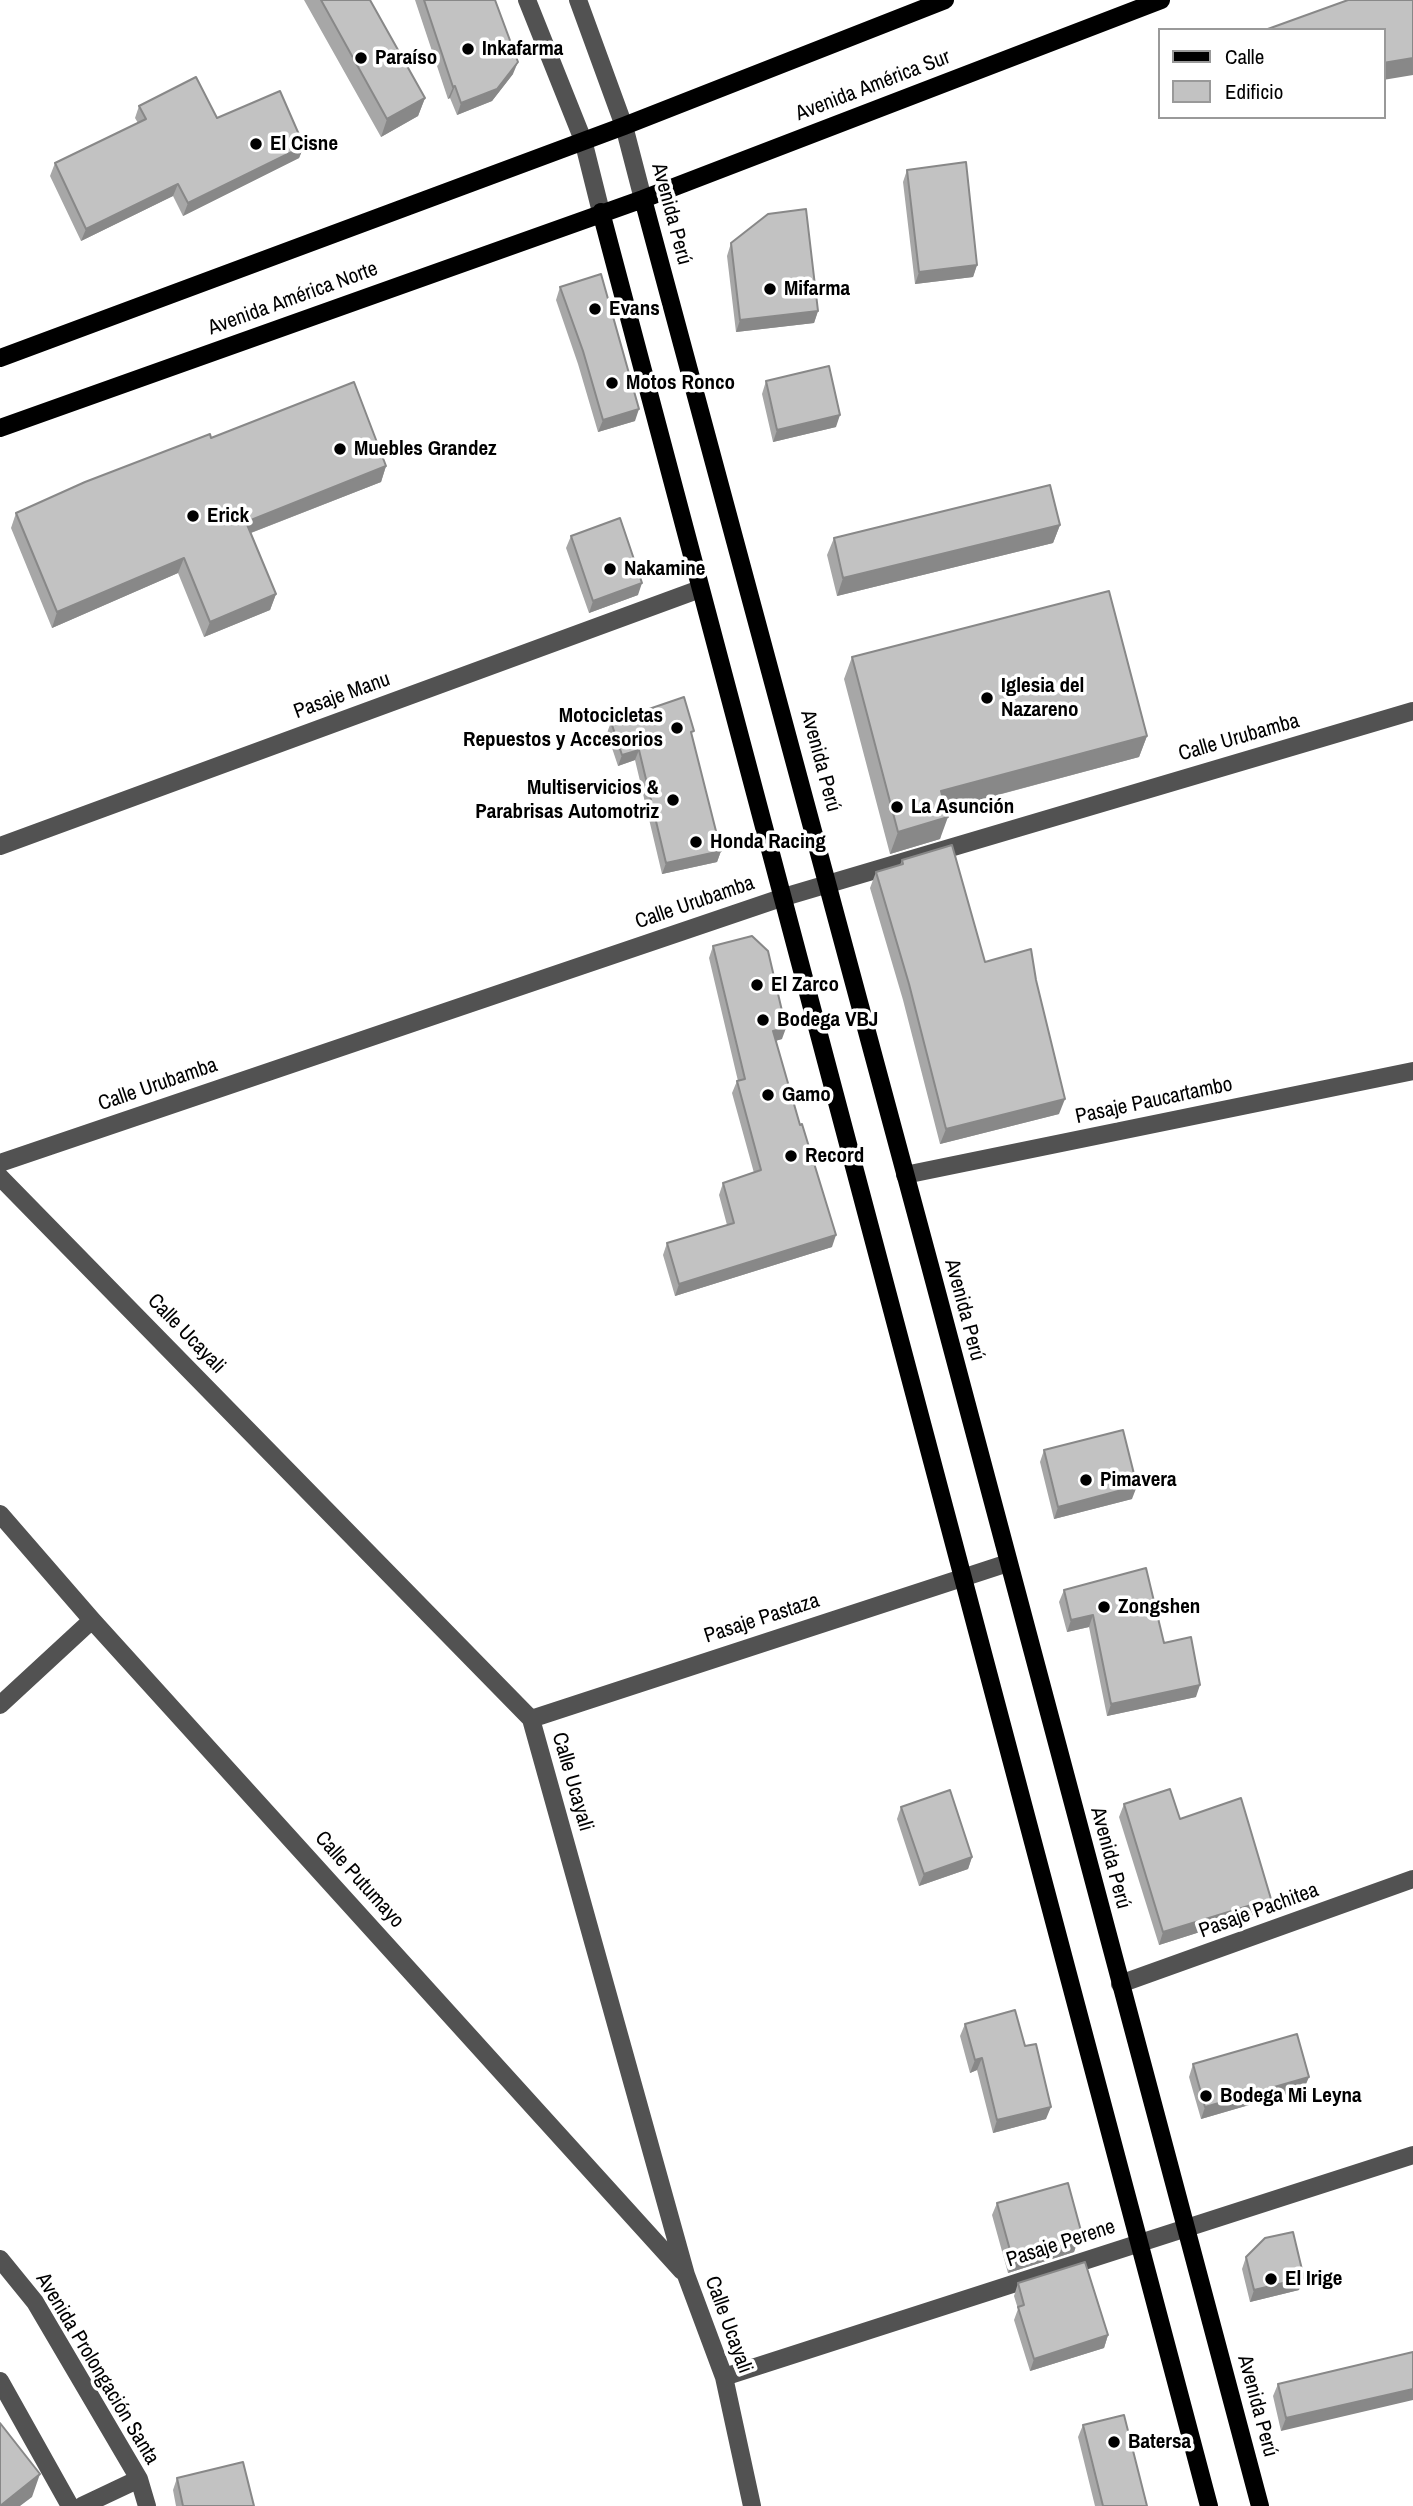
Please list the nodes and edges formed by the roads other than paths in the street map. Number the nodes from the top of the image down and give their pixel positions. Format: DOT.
graph roads {
  1 [pos="527,0"];
  2 [pos="578,0"];
  3 [pos="945,0"];
  4 [pos="1161,0"];
  5 [pos="624,126"];
  6 [pos="583,140"];
  7 [pos="643,198"];
  8 [pos="601,212"];
  9 [pos="0,358"];
  10 [pos="0,428"];
  11 [pos="700,589"];
  12 [pos="1413,710"];
  13 [pos="0,846"];
  14 [pos="829,882"];
  15 [pos="783,897"];
  16 [pos="1413,1071"];
  17 [pos="0,1163"];
  18 [pos="905,1175"];
  19 [pos="0,1177"];
  20 [pos="0,1514"];
  21 [pos="1008,1563"];
  22 [pos="962,1578"];
  23 [pos="92,1620"];
  24 [pos="0,1705"];
  25 [pos="531,1719"];
  26 [pos="1413,1880"];
  27 [pos="1119,1984"];
  28 [pos="1413,2154"];
  29 [pos="1186,2228"];
  30 [pos="1139,2243"];
  31 [pos="0,2259"];
  32 [pos="686,2275"];
  33 [pos="724,2377"];
  34 [pos="0,2381"];
  35 [pos="139,2479"];
  36 [pos="70,2506"];
  37 [pos="82,2506"];
  38 [pos="147,2506"];
  39 [pos="752,2506"];
  40 [pos="1209,2506"];
  41 [pos="1260,2506"];
  1 -- 6 [label="street"];
  2 -- 5 [label="street, Avenida Perú"];
  3 -- 5 [label="main road"];
  4 -- 7 [label="main road, Avenida América Sur"];
  5 -- 6 [label="main road"];
  5 -- 7 [label="street, Avenida Perú"];
  6 -- 8 [label="street"];
  6 -- 9 [label="main road"];
  7 -- 8 [label="main road, Avenida América Sur"];
  7 -- 14 [label="main road, Avenida Perú"];
  8 -- 10 [label="main road, Avenida América Norte"];
  8 -- 11 [label="main road"];
  11 -- 13 [label="street, Pasaje Manu"];
  11 -- 15 [label="main road"];
  12 -- 14 [label="street, Calle Urubamba"];
  14 -- 15 [label="street, Calle Urubamba"];
  14 -- 18 [label="main road, Avenida Perú"];
  15 -- 17 [label="street, Calle Urubamba"];
  15 -- 22 [label="main road"];
  16 -- 18 [label="street, Pasaje Paucartambo"];
  18 -- 21 [label="main road, Avenida Perú"];
  19 -- 25 [label="street, Calle Ucayali"];
  20 -- 23 [label="street, Calle Putumayo"];
  21 -- 22 [label="street, Pasaje Pastaza"];
  21 -- 27 [label="main road, Avenida Perú"];
  22 -- 25 [label="street, Pasaje Pastaza"];
  22 -- 30 [label="main road"];
  23 -- 24 [label="street"];
  23 -- 32 [label="street, Calle Putumayo"];
  25 -- 32 [label="street, Calle Ucayali"];
  26 -- 27 [label="street, Pasaje Pachitea"];
  27 -- 29 [label="main road, Avenida Perú"];
  28 -- 29 [label="street, Pasaje Perene"];
  29 -- 30 [label="street, Pasaje Perene"];
  29 -- 41 [label="main road, Avenida Perú"];
  30 -- 33 [label="street, Pasaje Perene"];
  30 -- 40 [label="main road"];
  31 -- 35 [label="street, Avenida Prolongación Santa"];
  32 -- 33 [label="street, Calle Ucayali"];
  33 -- 39 [label="street, Calle Ucayali"];
  34 -- 36 [label="street"];
  35 -- 37 [label="street"];
  35 -- 38 [label="street, Avenida Prolongación Santa"];
}
